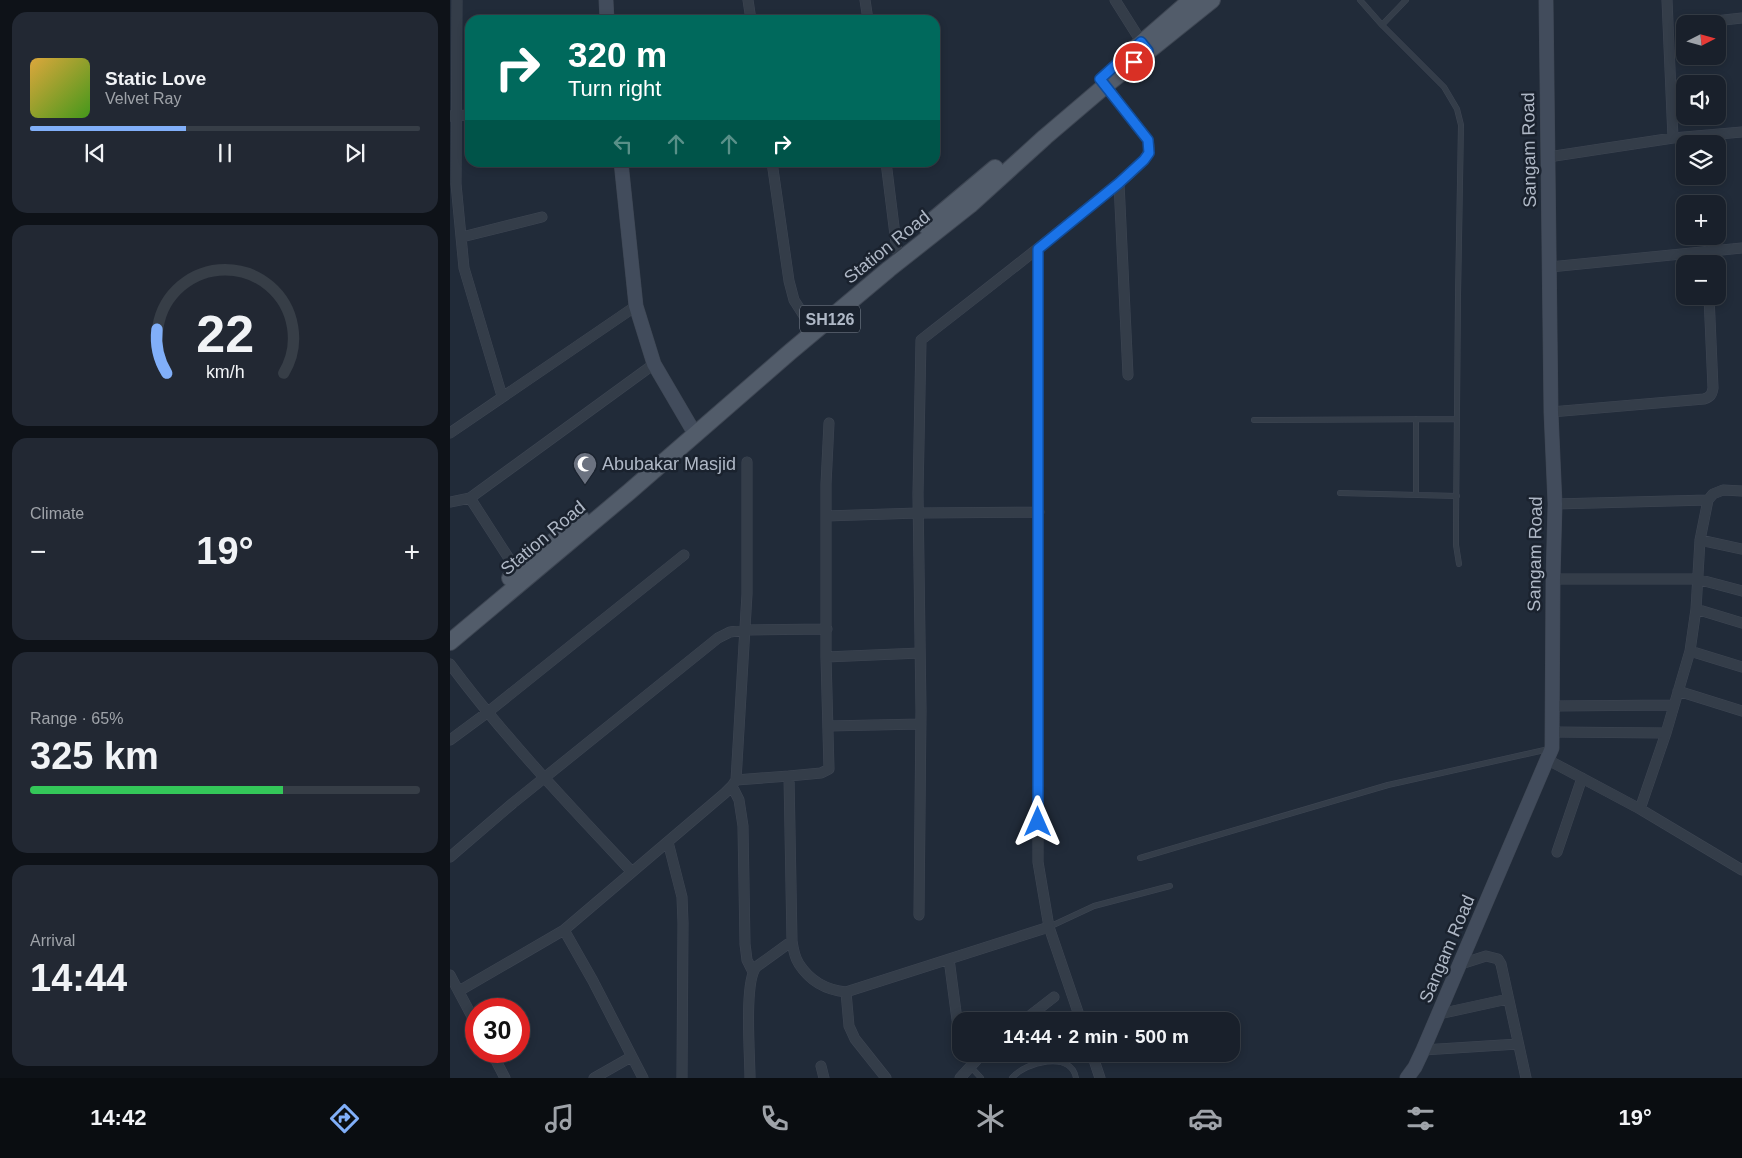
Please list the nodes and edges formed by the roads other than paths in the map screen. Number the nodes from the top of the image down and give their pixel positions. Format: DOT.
graph roads {
  1 [pos="457,0"];
  2 [pos="606,0"];
  3 [pos="748,0"];
  4 [pos="865,0"];
  5 [pos="1115,0"];
  6 [pos="1191,0"];
  7 [pos="1212,0"];
  8 [pos="1360,0"];
  9 [pos="1406,0"];
  10 [pos="1546,0"];
  11 [pos="1667,0"];
  12 [pos="607,15"];
  13 [pos="750,15"];
  14 [pos="867,15"];
  15 [pos="1742,18"];
  16 [pos="1726,20"];
  17 [pos="1382,25"];
  18 [pos="1676,25"];
  19 [pos="1669,26"];
  20 [pos="1145,47"];
  21 [pos="1103,82"];
  22 [pos="453,116"];
  23 [pos="1742,132"];
  24 [pos="1673,138"];
  25 [pos="1548,157"];
  26 [pos="622,167"];
  27 [pos="773,167"];
  28 [pos="887,167"];
  29 [pos="1119,183"];
  30 [pos="542,217"];
  31 [pos="462,236"];
  32 [pos="1742,248"];
  33 [pos="1038,249"];
  34 [pos="1707,251"];
  35 [pos="897,252"];
  36 [pos="1707,255"];
  37 [pos="1550,267"];
  38 [pos="1709,305"];
  39 [pos="636,306"];
  40 [pos="808,322"];
  41 [pos="654,364"];
  42 [pos="1128,375"];
  43 [pos="502,396"];
  44 [pos="1551,412"];
  45 [pos="1416,419"];
  46 [pos="1457,419"];
  47 [pos="1254,420"];
  48 [pos="830,422"];
  49 [pos="693,430"];
  50 [pos="450,433"];
  51 [pos="747,462"];
  52 [pos="1742,492"];
  53 [pos="1340,493"];
  54 [pos="1416,495"];
  55 [pos="1457,496"];
  56 [pos="470,498"];
  57 [pos="1708,500"];
  58 [pos="450,502"];
  59 [pos="1555,504"];
  60 [pos="1039,512"];
  61 [pos="918,513"];
  62 [pos="826,516"];
  63 [pos="1700,540"];
  64 [pos="1742,549"];
  65 [pos="684,555"];
  66 [pos="1459,564"];
  67 [pos="518,571"];
  68 [pos="1553,579"];
  69 [pos="1697,579"];
  70 [pos="1742,590"];
  71 [pos="1696,609"];
  72 [pos="1742,623"];
  73 [pos="450,627"];
  74 [pos="826,629"];
  75 [pos="745,630"];
  76 [pos="450,642"];
  77 [pos="1690,650"];
  78 [pos="920,653"];
  79 [pos="826,657"];
  80 [pos="450,664"];
  81 [pos="1742,666"];
  82 [pos="1678,690"];
  83 [pos="1674,705"];
  84 [pos="1552,706"];
  85 [pos="1742,711"];
  86 [pos="488,712"];
  87 [pos="920,724"];
  88 [pos="828,726"];
  89 [pos="1553,732"];
  90 [pos="1666,733"];
  91 [pos="450,740"];
  92 [pos="1550,754"];
  93 [pos="789,776"];
  94 [pos="544,778"];
  95 [pos="1582,778"];
  96 [pos="734,783"];
  97 [pos="1640,809"];
  98 [pos="668,842"];
  99 [pos="1557,852"];
  100 [pos="450,857"];
  101 [pos="1140,858"];
  102 [pos="1742,870"];
  103 [pos="632,872"];
  104 [pos="1170,886"];
  105 [pos="918,915"];
  106 [pos="1048,927"];
  107 [pos="564,930"];
  108 [pos="792,940"];
  109 [pos="949,959"];
  110 [pos="1461,964"];
  111 [pos="753,972"];
  112 [pos="450,975"];
  113 [pos="459,991"];
  114 [pos="846,992"];
  115 [pos="1054,997"];
  116 [pos="1508,999"];
  117 [pos="465,1003"];
  118 [pos="956,1012"];
  119 [pos="1035,1012"];
  120 [pos="1078,1012"];
  121 [pos="1439,1014"];
  122 [pos="1518,1044"];
  123 [pos="1423,1050"];
  124 [pos="631,1057"];
  125 [pos="968,1062"];
  126 [pos="974,1062"];
  127 [pos="1095,1062"];
  128 [pos="497,1063"];
  129 [pos="821,1066"];
  130 [pos="970,1066"];
  131 [pos="505,1078"];
  132 [pos="594,1078"];
  133 [pos="644,1078"];
  134 [pos="682,1078"];
  135 [pos="750,1078"];
  136 [pos="824,1078"];
  137 [pos="886,1078"];
  138 [pos="960,1078"];
  139 [pos="981,1078"];
  140 [pos="1012,1078"];
  141 [pos="1076,1078"];
  142 [pos="1100,1078"];
  143 [pos="1407,1078"];
  144 [pos="1526,1078"];
  1 -- 22 [label="street"];
  2 -- 12 [label="street"];
  3 -- 13 [label="street"];
  4 -- 14 [label="street"];
  5 -- 20 [label="street"];
  6 -- 20 [label="main road, Station Road / SH126"];
  7 -- 20 [label="main road, Station Road / SH126"];
  8 -- 17 [label="lane"];
  9 -- 17 [label="lane"];
  10 -- 25 [label="street, Sangam Road"];
  11 -- 19 [label="street"];
  15 -- 16 [label="street"];
  17 -- 46 [label="lane"];
  18 -- 19 [label="street"];
  19 -- 24 [label="street"];
  20 -- 21 [label="main road, Station Road / SH126"];
  21 -- 29 [label="street"];
  21 -- 35 [label="main road, Station Road / SH126"];
  21 -- 49 [label="main road, Station Road / SH126"];
  22 -- 31 [label="street"];
  23 -- 24 [label="street"];
  24 -- 25 [label="street"];
  25 -- 37 [label="street, Sangam Road"];
  26 -- 39 [label="street"];
  27 -- 40 [label="street"];
  28 -- 35 [label="street"];
  29 -- 33 [label="street"];
  29 -- 42 [label="street"];
  30 -- 31 [label="street"];
  31 -- 43 [label="street"];
  32 -- 34 [label="street"];
  33 -- 60 [label="street"];
  33 -- 61 [label="street"];
  34 -- 36 [label="street"];
  34 -- 37 [label="street"];
  35 -- 40 [label="main road, Station Road / SH126"];
  37 -- 44 [label="street, Sangam Road"];
  38 -- 44 [label="street"];
  39 -- 41 [label="street"];
  39 -- 43 [label="street"];
  40 -- 49 [label="main road, Station Road / SH126"];
  41 -- 49 [label="street"];
  41 -- 56 [label="street"];
  43 -- 50 [label="street"];
  44 -- 59 [label="street, Sangam Road"];
  45 -- 46 [label="lane"];
  45 -- 47 [label="lane"];
  45 -- 54 [label="lane"];
  46 -- 55 [label="lane"];
  48 -- 62 [label="street"];
  49 -- 67 [label="main road, Station Road / SH126"];
  49 -- 76 [label="main road, Station Road / SH126"];
  51 -- 75 [label="street"];
  52 -- 57 [label="street"];
  53 -- 54 [label="lane"];
  54 -- 55 [label="lane"];
  55 -- 66 [label="lane"];
  56 -- 58 [label="street"];
  56 -- 67 [label="street"];
  57 -- 59 [label="street"];
  57 -- 63 [label="street"];
  59 -- 68 [label="street, Sangam Road"];
  60 -- 61 [label="street"];
  60 -- 106 [label="street"];
  61 -- 62 [label="street"];
  61 -- 78 [label="street"];
  62 -- 74 [label="street"];
  63 -- 64 [label="street"];
  63 -- 69 [label="street"];
  65 -- 86 [label="street"];
  67 -- 73 [label="main road, Station Road / SH126"];
  68 -- 69 [label="street"];
  68 -- 84 [label="street, Sangam Road"];
  69 -- 70 [label="street"];
  69 -- 71 [label="street"];
  71 -- 72 [label="street"];
  71 -- 77 [label="street"];
  74 -- 75 [label="street"];
  74 -- 79 [label="street"];
  75 -- 94 [label="street"];
  75 -- 96 [label="street"];
  77 -- 81 [label="street"];
  77 -- 82 [label="street"];
  78 -- 79 [label="street"];
  78 -- 87 [label="street"];
  79 -- 88 [label="street"];
  80 -- 86 [label="street"];
  82 -- 83 [label="street"];
  82 -- 85 [label="street"];
  83 -- 84 [label="street"];
  83 -- 90 [label="street"];
  84 -- 89 [label="street, Sangam Road"];
  86 -- 91 [label="street"];
  86 -- 94 [label="street"];
  87 -- 88 [label="street"];
  87 -- 105 [label="street"];
  88 -- 93 [label="street"];
  89 -- 90 [label="street"];
  89 -- 92 [label="street, Sangam Road"];
  90 -- 97 [label="street"];
  92 -- 95 [label="street"];
  92 -- 101 [label="lane"];
  92 -- 110 [label="street, Sangam Road"];
  93 -- 96 [label="street"];
  93 -- 108 [label="street"];
  94 -- 100 [label="street"];
  94 -- 103 [label="street"];
  95 -- 97 [label="street"];
  95 -- 99 [label="street"];
  96 -- 98 [label="street"];
  96 -- 111 [label="street"];
  97 -- 102 [label="street"];
  98 -- 103 [label="street"];
  98 -- 134 [label="street"];
  103 -- 107 [label="street"];
  104 -- 106 [label="lane"];
  106 -- 109 [label="street"];
  106 -- 120 [label="street"];
  107 -- 113 [label="street"];
  107 -- 124 [label="street"];
  108 -- 111 [label="street"];
  108 -- 114 [label="street"];
  109 -- 114 [label="street"];
  109 -- 118 [label="street"];
  110 -- 116 [label="street"];
  110 -- 121 [label="street, Sangam Road"];
  111 -- 135 [label="street"];
  112 -- 113 [label="street"];
  113 -- 117 [label="street"];
  114 -- 137 [label="street"];
  115 -- 119 [label="street"];
  116 -- 121 [label="street"];
  116 -- 122 [label="street"];
  121 -- 123 [label="street, Sangam Road"];
  122 -- 123 [label="street"];
  122 -- 144 [label="street"];
  123 -- 143 [label="street, Sangam Road"];
  124 -- 132 [label="street"];
  124 -- 133 [label="street"];
  125 -- 130 [label="street"];
  126 -- 130 [label="street"];
  127 -- 142 [label="street"];
  128 -- 131 [label="street"];
  129 -- 136 [label="street"];
  130 -- 138 [label="street"];
  130 -- 139 [label="lane"];
  140 -- 141 [label="lane"];
}
